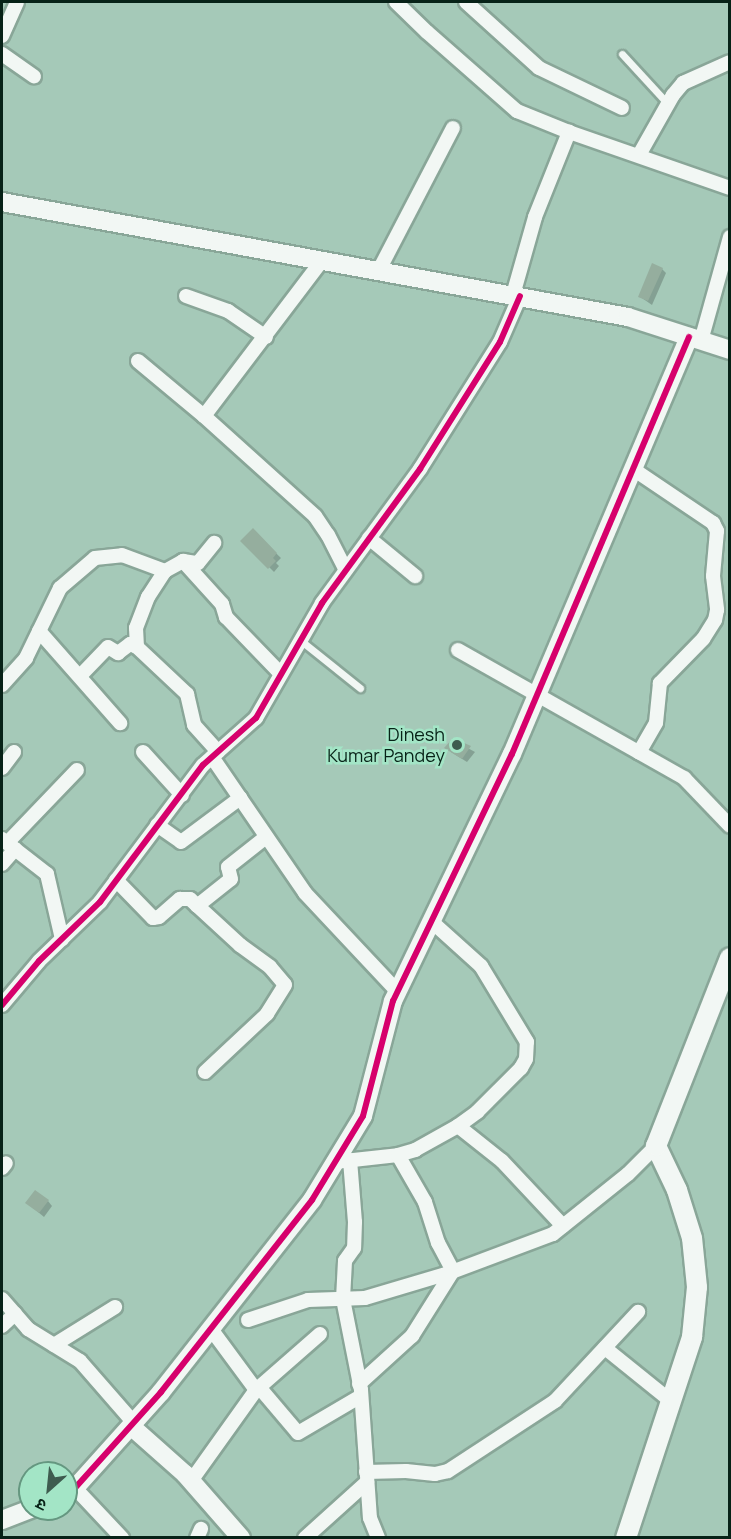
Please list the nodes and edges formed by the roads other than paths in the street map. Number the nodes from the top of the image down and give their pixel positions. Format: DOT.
graph roads {
  1 [pos="17,2"];
  2 [pos="396,2"];
  3 [pos="466,2"];
  4 [pos="2,36"];
  5 [pos="2,54"];
  6 [pos="622,54"];
  7 [pos="729,62"];
  8 [pos="34,76"];
  9 [pos="668,104"];
  10 [pos="622,108"];
  11 [pos="453,128"];
  12 [pos="570,132"];
  13 [pos="639,155"];
  14 [pos="729,188"];
  15 [pos="2,202"];
  16 [pos="729,237"];
  17 [pos="323,259"];
  18 [pos="379,270"];
  19 [pos="186,296"];
  20 [pos="516,296"];
  21 [pos="266,337"];
  22 [pos="695,339"];
  23 [pos="729,350"];
  24 [pos="138,361"];
  25 [pos="204,416"];
  26 [pos="633,469"];
  27 [pos="369,538"];
  28 [pos="214,543"];
  29 [pos="183,561"];
  30 [pos="346,570"];
  31 [pos="165,571"];
  32 [pos="415,576"];
  33 [pos="39,631"];
  34 [pos="300,640"];
  35 [pos="137,646"];
  36 [pos="458,650"];
  37 [pos="280,673"];
  38 [pos="80,676"];
  39 [pos="2,685"];
  40 [pos="360,688"];
  41 [pos="537,694"];
  42 [pos="120,723"];
  43 [pos="14,752"];
  44 [pos="143,752"];
  45 [pos="639,752"];
  46 [pos="215,754"];
  47 [pos="2,768"];
  48 [pos="77,770"];
  49 [pos="182,795"];
  50 [pos="240,798"];
  51 [pos="157,825"];
  52 [pos="729,826"];
  53 [pos="266,837"];
  54 [pos="8,843"];
  55 [pos="2,864"];
  56 [pos="116,880"];
  57 [pos="197,906"];
  58 [pos="431,921"];
  59 [pos="62,939"];
  60 [pos="729,958"];
  61 [pos="398,992"];
  62 [pos="2,1005"];
  63 [pos="205,1072"];
  64 [pos="458,1126"];
  65 [pos="656,1146"];
  66 [pos="398,1155"];
  67 [pos="343,1161"];
  68 [pos="563,1226"];
  69 [pos="453,1271"];
  70 [pos="2,1299"];
  71 [pos="343,1299"];
  72 [pos="115,1307"];
  73 [pos="638,1312"];
  74 [pos="15,1314"];
  75 [pos="248,1320"];
  76 [pos="2,1326"];
  77 [pos="210,1329"];
  78 [pos="320,1334"];
  79 [pos="54,1345"];
  80 [pos="605,1348"];
  81 [pos="258,1389"];
  82 [pos="360,1390"];
  83 [pos="672,1402"];
  84 [pos="133,1426"];
  85 [pos="366,1477"];
  86 [pos="191,1481"];
  87 [pos="78,1484"];
  88 [pos="78,1497"];
  89 [pos="18,1514"];
  90 [pos="2,1520"];
  91 [pos="122,1538"];
  92 [pos="242,1538"];
  93 [pos="305,1538"];
  94 [pos="378,1538"];
  95 [pos="626,1538"];
  1 -- 4 [label="street"];
  2 -- 12 [label="street"];
  3 -- 10 [label="street"];
  5 -- 8 [label="street"];
  6 -- 9 [label="lane"];
  7 -- 9 [label="street"];
  9 -- 13 [label="street"];
  11 -- 18 [label="street"];
  12 -- 13 [label="street"];
  12 -- 20 [label="street"];
  13 -- 14 [label="street"];
  15 -- 17 [label="street"];
  16 -- 22 [label="street"];
  17 -- 18 [label="street"];
  17 -- 21 [label="street"];
  18 -- 20 [label="street"];
  19 -- 21 [label="street"];
  20 -- 22 [label="street"];
  20 -- 27 [label="street"];
  21 -- 25 [label="street"];
  22 -- 23 [label="street"];
  22 -- 26 [label="street"];
  24 -- 25 [label="street"];
  25 -- 30 [label="street"];
  26 -- 41 [label="street"];
  26 -- 45 [label="street"];
  27 -- 30 [label="street"];
  27 -- 32 [label="street"];
  28 -- 29 [label="street"];
  29 -- 31 [label="street"];
  29 -- 37 [label="street"];
  30 -- 34 [label="street"];
  31 -- 33 [label="street"];
  31 -- 35 [label="street"];
  33 -- 38 [label="street"];
  33 -- 39 [label="street"];
  34 -- 37 [label="street"];
  34 -- 40 [label="lane"];
  35 -- 38 [label="street"];
  35 -- 46 [label="street"];
  36 -- 41 [label="street"];
  37 -- 46 [label="street"];
  38 -- 42 [label="street"];
  41 -- 45 [label="street"];
  41 -- 58 [label="street"];
  43 -- 47 [label="street"];
  44 -- 49 [label="street"];
  45 -- 52 [label="street"];
  46 -- 49 [label="street"];
  46 -- 50 [label="street"];
  48 -- 54 [label="street"];
  49 -- 51 [label="street"];
  50 -- 51 [label="street"];
  50 -- 53 [label="street"];
  51 -- 56 [label="street"];
  53 -- 57 [label="street"];
  53 -- 61 [label="street"];
  54 -- 55 [label="street"];
  54 -- 59 [label="street"];
  56 -- 57 [label="street"];
  56 -- 59 [label="street"];
  57 -- 63 [label="street"];
  58 -- 61 [label="street"];
  58 -- 64 [label="street"];
  59 -- 62 [label="street"];
  60 -- 65 [label="main road"];
  61 -- 67 [label="street"];
  64 -- 66 [label="street"];
  64 -- 68 [label="street"];
  65 -- 68 [label="street"];
  65 -- 83 [label="main road"];
  66 -- 67 [label="street"];
  66 -- 69 [label="street"];
  67 -- 71 [label="street"];
  67 -- 77 [label="street"];
  68 -- 69 [label="street"];
  69 -- 71 [label="street"];
  69 -- 82 [label="street"];
  70 -- 74 [label="street"];
  71 -- 75 [label="street"];
  71 -- 82 [label="street"];
  72 -- 79 [label="street"];
  73 -- 80 [label="street"];
  74 -- 76 [label="street"];
  74 -- 79 [label="street"];
  77 -- 81 [label="street"];
  77 -- 84 [label="street"];
  78 -- 81 [label="street"];
  79 -- 84 [label="street"];
  80 -- 83 [label="street"];
  80 -- 85 [label="street"];
  81 -- 82 [label="street"];
  81 -- 86 [label="street"];
  82 -- 85 [label="street"];
  83 -- 95 [label="main road"];
  84 -- 86 [label="street"];
  84 -- 87 [label="street"];
  85 -- 93 [label="street"];
  85 -- 94 [label="street"];
  86 -- 92 [label="street"];
  88 -- 91 [label="street"];
  89 -- 90 [label="street"];
}
